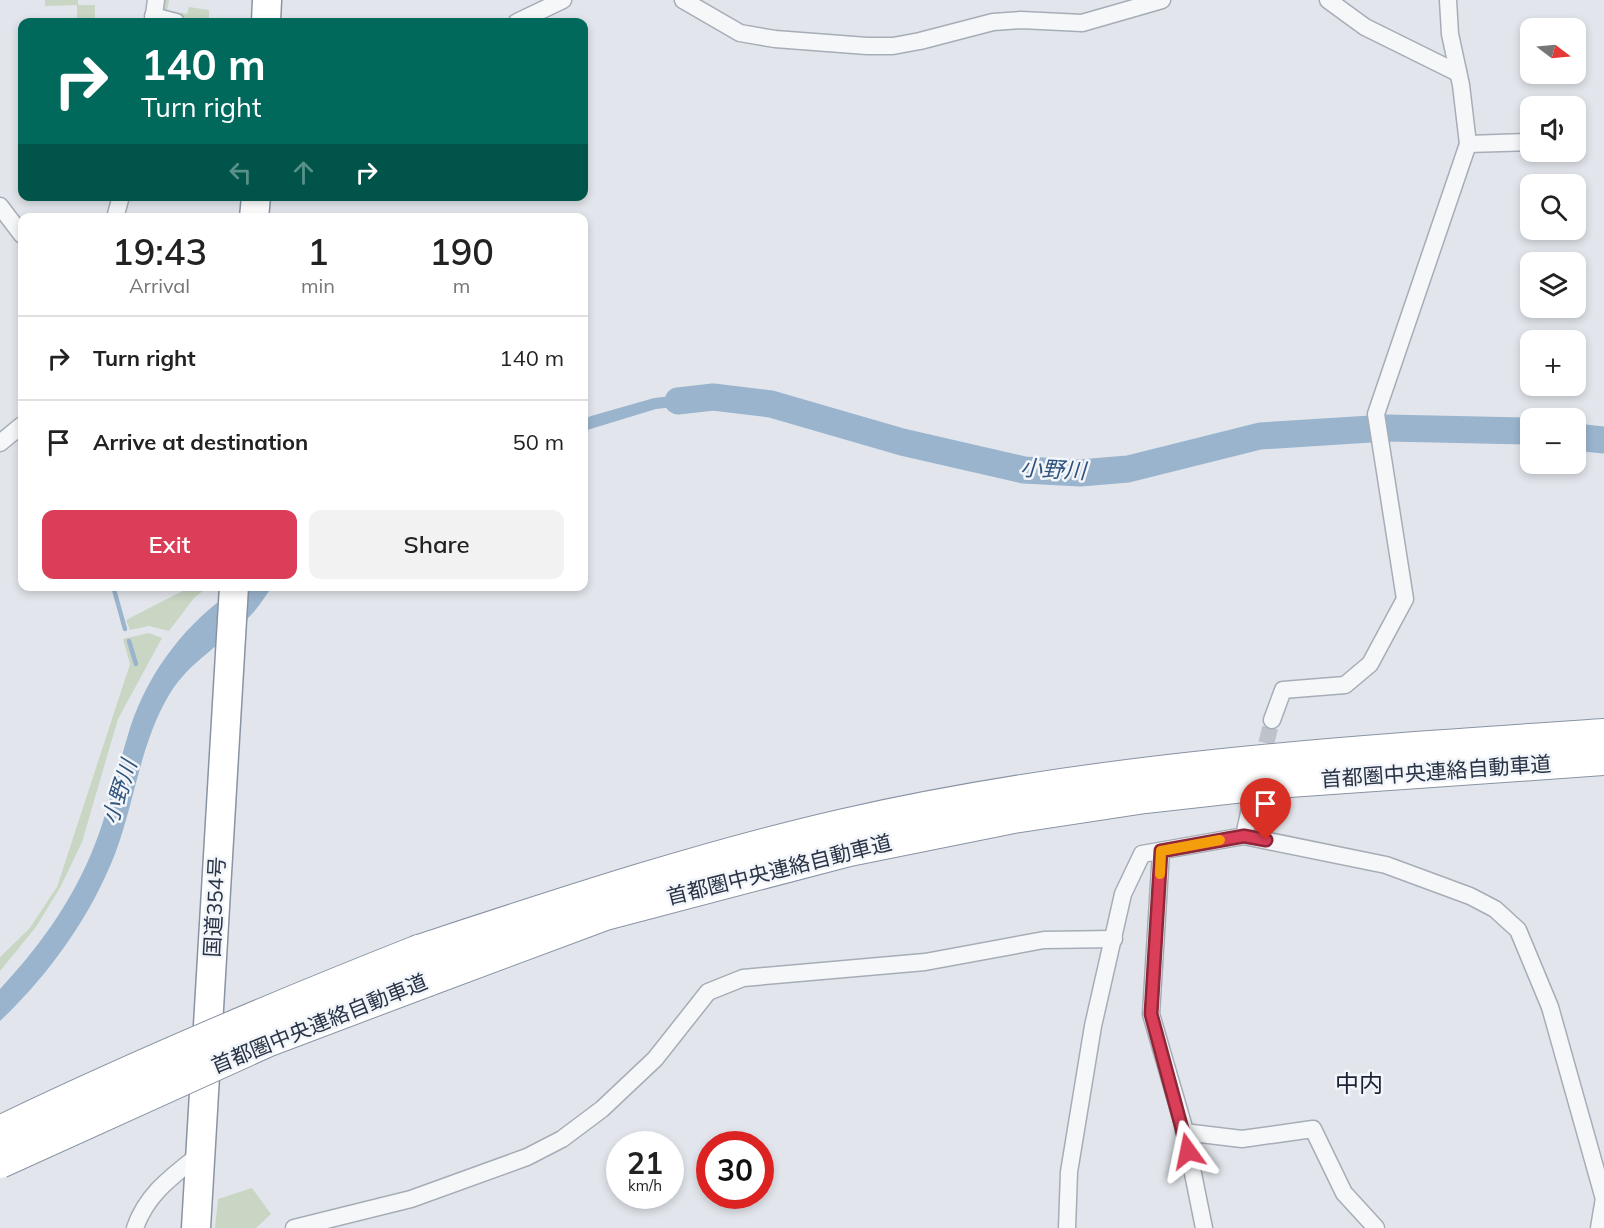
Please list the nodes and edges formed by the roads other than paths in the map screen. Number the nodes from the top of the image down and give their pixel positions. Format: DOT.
graph roads {
  1 [pos="267,0"];
  2 [pos="562,0"];
  3 [pos="683,0"];
  4 [pos="1162,0"];
  5 [pos="1328,0"];
  6 [pos="1448,0"];
  7 [pos="266,18"];
  8 [pos="525,18"];
  9 [pos="1458,73"];
  10 [pos="1520,142"];
  11 [pos="1468,144"];
  12 [pos="0,206"];
  13 [pos="18,230"];
  14 [pos="18,429"];
  15 [pos="0,443"];
  16 [pos="234,591"];
  17 [pos="1272,720"];
  18 [pos="1604,735"];
  19 [pos="1604,759"];
  20 [pos="1249,813"];
  21 [pos="1244,836"];
  22 [pos="1161,851"];
  23 [pos="1114,939"];
  24 [pos="424,966"];
  25 [pos="0,1132"];
  26 [pos="1184,1132"];
  27 [pos="200,1154"];
  28 [pos="0,1162"];
  29 [pos="1604,1199"];
  30 [pos="135,1228"];
  31 [pos="196,1228"];
  32 [pos="294,1228"];
  33 [pos="1066,1228"];
  34 [pos="1204,1228"];
  35 [pos="1376,1228"];
  36 [pos="1599,1228"];
  1 -- 7 [label="highway"];
  2 -- 8 [label="street"];
  3 -- 4 [label="street"];
  5 -- 9 [label="street"];
  6 -- 9 [label="street"];
  9 -- 11 [label="street"];
  10 -- 11 [label="street"];
  11 -- 17 [label="street"];
  12 -- 13 [label="street"];
  14 -- 15 [label="street"];
  16 -- 27 [label="highway, 国道354号"];
  18 -- 24 [label="highway, 首都圏中央連絡自動車道"];
  19 -- 24 [label="highway, 首都圏中央連絡自動車道"];
  20 -- 21 [label="street"];
  21 -- 22 [label="street"];
  21 -- 29 [label="street"];
  22 -- 23 [label="street"];
  22 -- 26 [label="street"];
  23 -- 32 [label="street"];
  23 -- 33 [label="street"];
  24 -- 25 [label="highway, 首都圏中央連絡自動車道, bridge"];
  24 -- 28 [label="highway, 首都圏中央連絡自動車道, bridge"];
  26 -- 34 [label="street"];
  26 -- 35 [label="street"];
  27 -- 30 [label="street"];
  27 -- 31 [label="highway, 国道354号"];
  29 -- 36 [label="street"];
}
